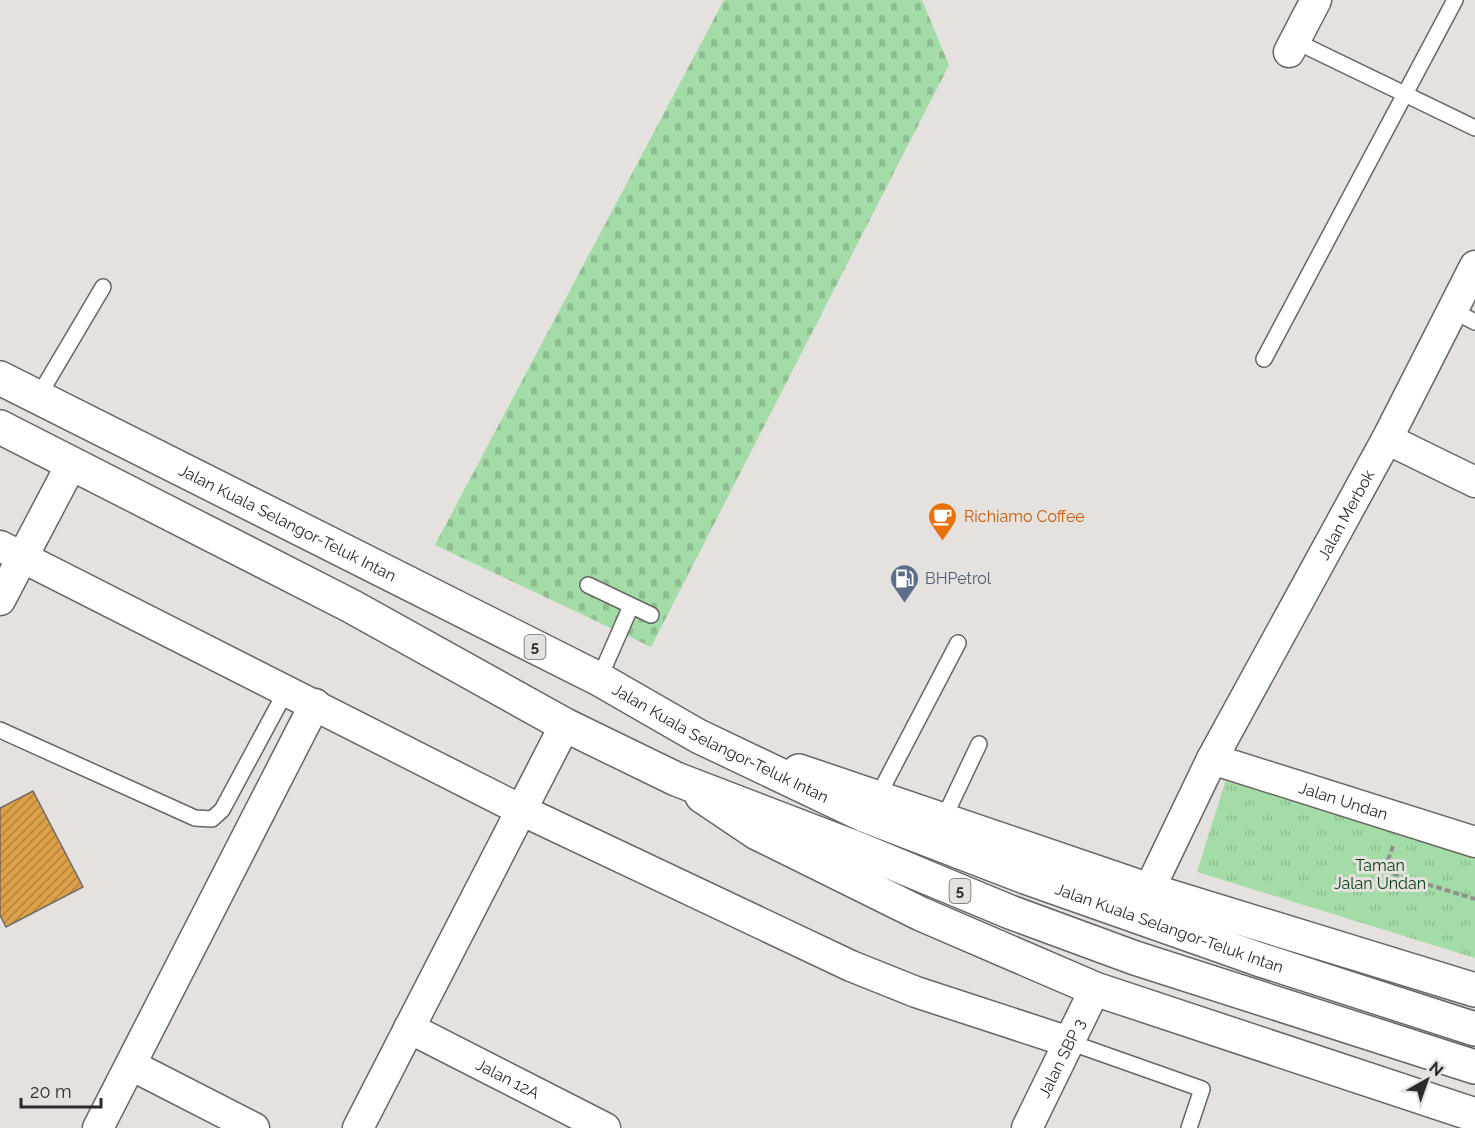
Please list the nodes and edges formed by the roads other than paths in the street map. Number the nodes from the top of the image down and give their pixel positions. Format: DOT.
graph roads {
  1 [pos="1316,0"];
  2 [pos="1455,0"];
  3 [pos="1292,46"];
  4 [pos="1405,94"];
  5 [pos="1475,128"];
  6 [pos="1475,266"];
  7 [pos="103,287"];
  8 [pos="1463,316"];
  9 [pos="1264,359"];
  10 [pos="0,378"];
  11 [pos="38,398"];
  12 [pos="0,427"];
  13 [pos="1387,439"];
  14 [pos="71,465"];
  15 [pos="1475,482"];
  16 [pos="11,551"];
  17 [pos="588,585"];
  18 [pos="0,600"];
  19 [pos="631,606"];
  20 [pos="651,615"];
  21 [pos="958,643"];
  22 [pos="599,679"];
  23 [pos="286,691"];
  24 [pos="315,704"];
  25 [pos="565,725"];
  26 [pos="0,730"];
  27 [pos="698,736"];
  28 [pos="979,744"];
  29 [pos="1212,759"];
  30 [pos="676,779"];
  31 [pos="877,798"];
  32 [pos="521,810"];
  33 [pos="943,820"];
  34 [pos="1475,842"];
  35 [pos="1149,890"];
  36 [pos="1095,989"];
  37 [pos="1475,990"];
  38 [pos="409,1028"];
  39 [pos="1475,1029"];
  40 [pos="1069,1042"];
  41 [pos="131,1065"];
  42 [pos="1475,1067"];
  43 [pos="1475,1115"];
  44 [pos="98,1128"];
  45 [pos="255,1128"];
  46 [pos="358,1128"];
  47 [pos="605,1128"];
  48 [pos="1027,1128"];
  49 [pos="1189,1128"];
  1 -- 3 [label="street"];
  2 -- 4 [label="lane"];
  3 -- 4 [label="lane"];
  4 -- 5 [label="lane"];
  4 -- 9 [label="lane"];
  6 -- 8 [label="street, Jalan Merbok"];
  7 -- 11 [label="lane"];
  8 -- 13 [label="street, Jalan Merbok"];
  10 -- 11 [label="main road, Jalan Kuala Selangor-Teluk Intan / 5"];
  11 -- 22 [label="main road, Jalan Kuala Selangor-Teluk Intan / 5"];
  12 -- 14 [label="main road, 5"];
  13 -- 15 [label="street"];
  13 -- 29 [label="street, Jalan Merbok"];
  14 -- 16 [label="street"];
  14 -- 25 [label="main road, 5"];
  16 -- 18 [label="street"];
  16 -- 23 [label="street"];
  17 -- 19 [label="lane"];
  19 -- 20 [label="lane"];
  19 -- 22 [label="lane"];
  21 -- 31 [label="lane"];
  22 -- 27 [label="main road, Jalan Kuala Selangor-Teluk Intan / 5"];
  23 -- 24 [label="street"];
  23 -- 26 [label="lane"];
  24 -- 32 [label="street"];
  24 -- 41 [label="street"];
  25 -- 30 [label="main road, 5"];
  25 -- 32 [label="street"];
  27 -- 31 [label="main road"];
  27 -- 39 [label="main road, Jalan Kuala Selangor-Teluk Intan / 5"];
  28 -- 33 [label="lane"];
  29 -- 34 [label="street, Jalan Undan"];
  29 -- 35 [label="street, Jalan Merbok"];
  30 -- 36 [label="main road"];
  30 -- 42 [label="main road, 5"];
  31 -- 33 [label="main road"];
  32 -- 38 [label="street"];
  32 -- 40 [label="street"];
  33 -- 35 [label="main road"];
  35 -- 37 [label="main road"];
  36 -- 40 [label="street, Jalan SBP 3"];
  36 -- 43 [label="main road"];
  38 -- 46 [label="street"];
  38 -- 47 [label="street, Jalan 12A"];
  40 -- 48 [label="street, Jalan SBP 3"];
  40 -- 49 [label="lane"];
  41 -- 44 [label="street"];
  41 -- 45 [label="street"];
}
